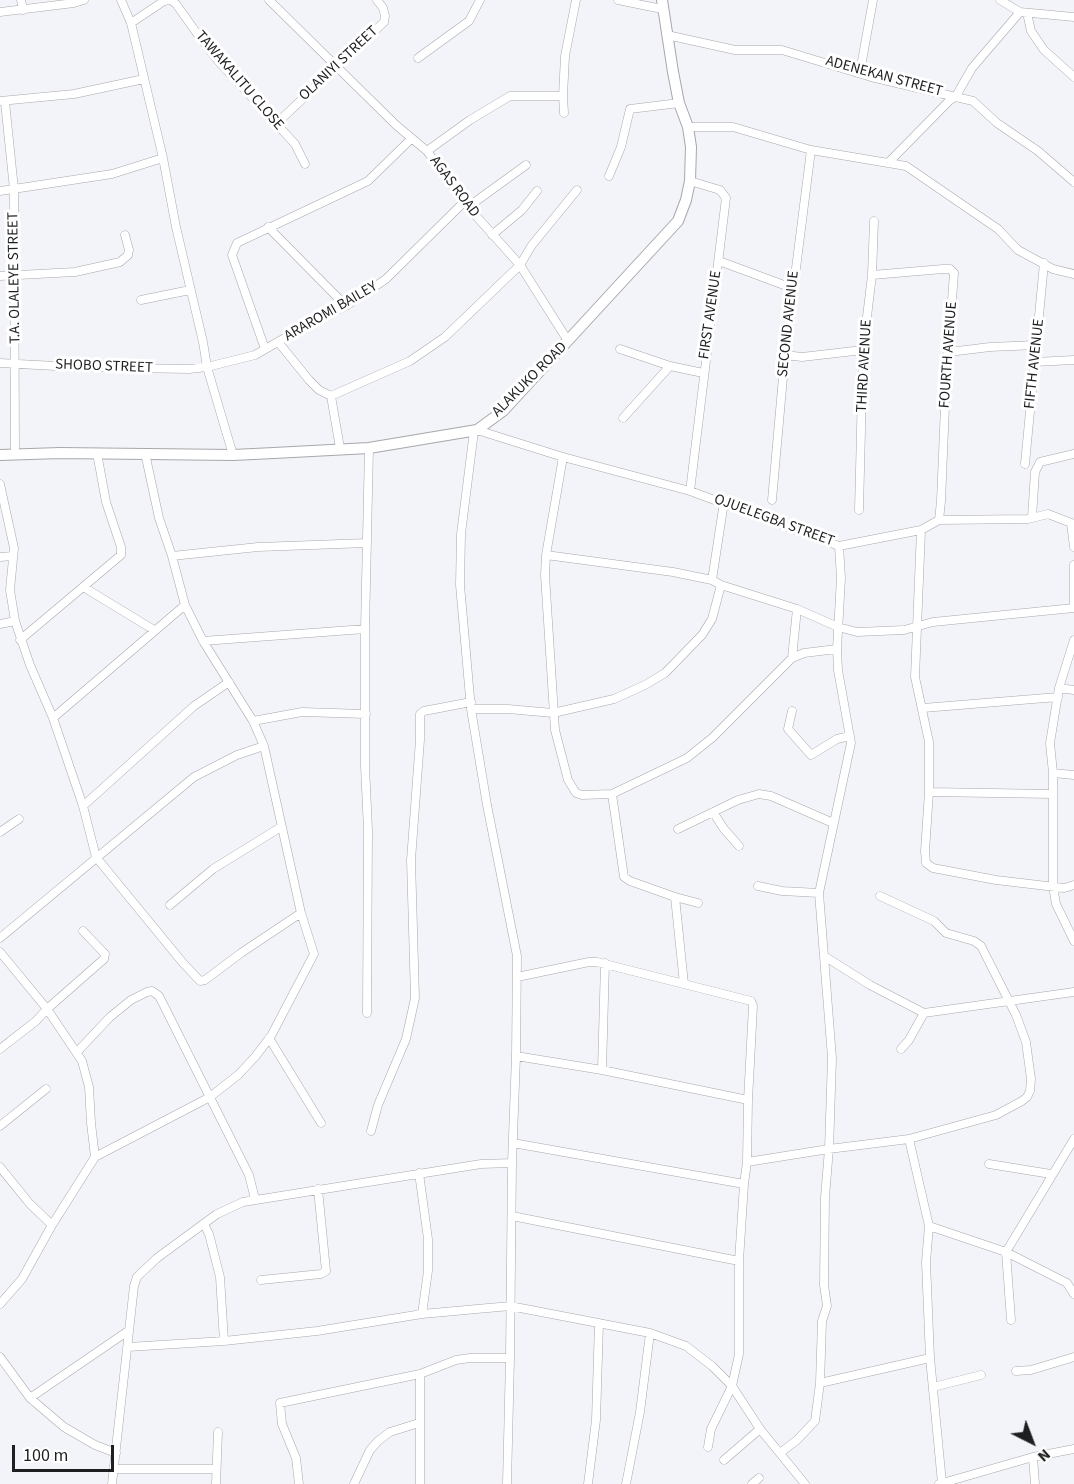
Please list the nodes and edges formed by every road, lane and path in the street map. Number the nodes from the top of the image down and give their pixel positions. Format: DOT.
graph roads {
  1 [pos="21,0"];
  2 [pos="84,0"];
  3 [pos="121,0"];
  4 [pos="170,0"];
  5 [pos="269,0"];
  6 [pos="377,0"];
  7 [pos="480,0"];
  8 [pos="576,0"];
  9 [pos="618,0"];
  10 [pos="873,0"];
  11 [pos="1000,0"];
  12 [pos="662,5"];
  13 [pos="23,10"];
  14 [pos="0,12"];
  15 [pos="1023,13"];
  16 [pos="1074,17"];
  17 [pos="131,23"];
  18 [pos="667,35"];
  19 [pos="418,58"];
  20 [pos="336,65"];
  21 [pos="860,72"];
  22 [pos="1074,77"];
  23 [pos="144,79"];
  24 [pos="562,96"];
  25 [pos="956,96"];
  26 [pos="3,101"];
  27 [pos="679,103"];
  28 [pos="564,113"];
  29 [pos="277,123"];
  30 [pos="688,127"];
  31 [pos="411,139"];
  32 [pos="811,150"];
  33 [pos="427,151"];
  34 [pos="163,158"];
  35 [pos="888,163"];
  36 [pos="305,164"];
  37 [pos="526,165"];
  38 [pos="609,176"];
  39 [pos="690,182"];
  40 [pos="1074,182"];
  41 [pos="14,189"];
  42 [pos="577,190"];
  43 [pos="0,191"];
  44 [pos="537,191"];
  45 [pos="466,205"];
  46 [pos="874,221"];
  47 [pos="268,227"];
  48 [pos="125,235"];
  49 [pos="492,235"];
  50 [pos="719,261"];
  51 [pos="1044,263"];
  52 [pos="520,265"];
  53 [pos="1074,274"];
  54 [pos="14,275"];
  55 [pos="872,275"];
  56 [pos="0,276"];
  57 [pos="792,288"];
  58 [pos="190,290"];
  59 [pos="141,300"];
  60 [pos="346,306"];
  61 [pos="568,341"];
  62 [pos="279,343"];
  63 [pos="1036,345"];
  64 [pos="265,349"];
  65 [pos="620,349"];
  66 [pos="863,350"];
  67 [pos="949,352"];
  68 [pos="785,355"];
  69 [pos="1074,360"];
  70 [pos="1034,362"];
  71 [pos="0,363"];
  72 [pos="16,363"];
  73 [pos="670,366"];
  74 [pos="207,367"];
  75 [pos="703,373"];
  76 [pos="331,396"];
  77 [pos="623,418"];
  78 [pos="476,431"];
  79 [pos="340,448"];
  80 [pos="369,448"];
  81 [pos="97,453"];
  82 [pos="146,453"];
  83 [pos="15,454"];
  84 [pos="1074,454"];
  85 [pos="0,455"];
  86 [pos="234,455"];
  87 [pos="563,457"];
  88 [pos="1025,464"];
  89 [pos="0,484"];
  90 [pos="690,490"];
  91 [pos="772,500"];
  92 [pos="724,502"];
  93 [pos="859,510"];
  94 [pos="1032,517"];
  95 [pos="939,520"];
  96 [pos="1073,524"];
  97 [pos="921,530"];
  98 [pos="367,543"];
  99 [pos="838,546"];
  100 [pos="1074,547"];
  101 [pos="546,555"];
  102 [pos="13,556"];
  103 [pos="172,556"];
  104 [pos="0,557"];
  105 [pos="1074,565"];
  106 [pos="712,580"];
  107 [pos="721,585"];
  108 [pos="85,588"];
  109 [pos="185,605"];
  110 [pos="1074,607"];
  111 [pos="797,609"];
  112 [pos="15,621"];
  113 [pos="0,624"];
  114 [pos="918,626"];
  115 [pos="838,627"];
  116 [pos="365,629"];
  117 [pos="154,630"];
  118 [pos="20,640"];
  119 [pos="1074,640"];
  120 [pos="203,641"];
  121 [pos="837,649"];
  122 [pos="792,658"];
  123 [pos="230,682"];
  124 [pos="1059,688"];
  125 [pos="1074,690"];
  126 [pos="1058,697"];
  127 [pos="471,706"];
  128 [pos="922,708"];
  129 [pos="792,711"];
  130 [pos="553,713"];
  131 [pos="366,714"];
  132 [pos="53,718"];
  133 [pos="253,721"];
  134 [pos="850,736"];
  135 [pos="264,746"];
  136 [pos="1053,773"];
  137 [pos="1074,775"];
  138 [pos="929,792"];
  139 [pos="612,794"];
  140 [pos="1053,794"];
  141 [pos="83,807"];
  142 [pos="713,812"];
  143 [pos="20,819"];
  144 [pos="833,823"];
  145 [pos="281,827"];
  146 [pos="678,829"];
  147 [pos="0,832"];
  148 [pos="739,846"];
  149 [pos="96,857"];
  150 [pos="1074,885"];
  151 [pos="758,886"];
  152 [pos="1053,886"];
  153 [pos="819,893"];
  154 [pos="880,896"];
  155 [pos="675,897"];
  156 [pos="698,903"];
  157 [pos="170,905"];
  158 [pos="301,913"];
  159 [pos="82,931"];
  160 [pos="0,938"];
  161 [pos="1074,941"];
  162 [pos="0,952"];
  163 [pos="824,956"];
  164 [pos="605,963"];
  165 [pos="517,977"];
  166 [pos="684,984"];
  167 [pos="1074,992"];
  168 [pos="1010,1002"];
  169 [pos="46,1009"];
  170 [pos="367,1013"];
  171 [pos="924,1013"];
  172 [pos="269,1038"];
  173 [pos="0,1049"];
  174 [pos="901,1049"];
  175 [pos="76,1052"];
  176 [pos="516,1056"];
  177 [pos="602,1070"];
  178 [pos="46,1089"];
  179 [pos="210,1097"];
  180 [pos="748,1100"];
  181 [pos="321,1123"];
  182 [pos="0,1126"];
  183 [pos="371,1131"];
  184 [pos="909,1139"];
  185 [pos="1074,1139"];
  186 [pos="513,1143"];
  187 [pos="829,1149"];
  188 [pos="95,1157"];
  189 [pos="747,1162"];
  190 [pos="512,1163"];
  191 [pos="989,1164"];
  192 [pos="0,1167"];
  193 [pos="419,1173"];
  194 [pos="1051,1174"];
  195 [pos="744,1184"];
  196 [pos="318,1188"];
  197 [pos="255,1199"];
  198 [pos="512,1216"];
  199 [pos="204,1224"];
  200 [pos="52,1225"];
  201 [pos="929,1226"];
  202 [pos="1006,1252"];
  203 [pos="739,1261"];
  204 [pos="1074,1278"];
  205 [pos="261,1280"];
  206 [pos="1067,1283"];
  207 [pos="1074,1294"];
  208 [pos="0,1304"];
  209 [pos="510,1306"];
  210 [pos="422,1314"];
  211 [pos="1011,1320"];
  212 [pos="598,1323"];
  213 [pos="128,1331"];
  214 [pos="650,1333"];
  215 [pos="224,1341"];
  216 [pos="128,1347"];
  217 [pos="0,1357"];
  218 [pos="1074,1357"];
  219 [pos="510,1358"];
  220 [pos="930,1358"];
  221 [pos="1016,1371"];
  222 [pos="420,1374"];
  223 [pos="981,1375"];
  224 [pos="820,1383"];
  225 [pos="732,1386"];
  226 [pos="933,1387"];
  227 [pos="30,1398"];
  228 [pos="419,1423"];
  229 [pos="760,1429"];
  230 [pos="218,1432"];
  231 [pos="708,1447"];
  232 [pos="1074,1449"];
  233 [pos="116,1453"];
  234 [pos="780,1453"];
  235 [pos="1033,1457"];
  236 [pos="724,1460"];
  237 [pos="216,1469"];
  238 [pos="115,1470"];
  239 [pos="112,1484"];
  240 [pos="216,1484"];
  241 [pos="299,1484"];
  242 [pos="354,1484"];
  243 [pos="420,1484"];
  244 [pos="507,1484"];
  245 [pos="588,1484"];
  246 [pos="626,1484"];
  247 [pos="805,1484"];
  248 [pos="940,1484"];
  249 [pos="1035,1484"];
  1 -- 13 [label="street"];
  2 -- 13 [label="street"];
  3 -- 17 [label="street"];
  4 -- 17 [label="street, TAWAKALITU CLOSE"];
  4 -- 29 [label="street, TAWAKALITU CLOSE"];
  5 -- 20 [label="street, AGAS ROAD"];
  6 -- 20 [label="street, OLANIYI STREET"];
  7 -- 19 [label="street"];
  8 -- 24 [label="street"];
  9 -- 12 [label="street"];
  10 -- 21 [label="street"];
  11 -- 15 [label="street"];
  12 -- 18 [label="main road, ALAKUKO ROAD"];
  13 -- 14 [label="street"];
  15 -- 16 [label="street"];
  15 -- 22 [label="street"];
  15 -- 25 [label="street"];
  17 -- 23 [label="street"];
  18 -- 21 [label="street, ADENEKAN STREET"];
  18 -- 27 [label="main road, ALAKUKO ROAD"];
  20 -- 29 [label="street, OLANIYI STREET"];
  20 -- 31 [label="street, AGAS ROAD"];
  21 -- 25 [label="street, ADENEKAN STREET"];
  23 -- 26 [label="street"];
  23 -- 34 [label="street"];
  24 -- 28 [label="street"];
  24 -- 33 [label="street"];
  25 -- 35 [label="street"];
  25 -- 40 [label="street, ADENEKAN STREET"];
  26 -- 41 [label="street, T.A. OLALEYE STREET"];
  27 -- 30 [label="main road, ALAKUKO ROAD"];
  27 -- 38 [label="street"];
  29 -- 36 [label="street, TAWAKALITU CLOSE"];
  30 -- 32 [label="street"];
  30 -- 39 [label="main road, ALAKUKO ROAD"];
  31 -- 33 [label="street, AGAS ROAD"];
  31 -- 47 [label="street"];
  32 -- 35 [label="street"];
  32 -- 57 [label="street, SECOND AVENUE"];
  33 -- 45 [label="street, AGAS ROAD"];
  34 -- 41 [label="street"];
  34 -- 58 [label="street"];
  35 -- 51 [label="street"];
  37 -- 45 [label="street, ARAROMI BAILEY"];
  39 -- 50 [label="street, FIRST AVENUE"];
  39 -- 61 [label="main road, ALAKUKO ROAD"];
  41 -- 43 [label="street"];
  41 -- 54 [label="street, T.A. OLALEYE STREET"];
  42 -- 52 [label="street"];
  44 -- 49 [label="street"];
  45 -- 49 [label="street, AGAS ROAD"];
  45 -- 60 [label="street, ARAROMI BAILEY"];
  46 -- 55 [label="street, THIRD AVENUE"];
  47 -- 60 [label="street"];
  47 -- 64 [label="street"];
  48 -- 54 [label="street"];
  49 -- 52 [label="street, AGAS ROAD"];
  50 -- 57 [label="street"];
  50 -- 75 [label="street, FIRST AVENUE"];
  51 -- 53 [label="street"];
  51 -- 63 [label="street, FIFTH AVENUE"];
  52 -- 61 [label="street, AGAS ROAD"];
  52 -- 76 [label="street"];
  54 -- 56 [label="street"];
  54 -- 72 [label="street, T.A. OLALEYE STREET"];
  55 -- 66 [label="street, THIRD AVENUE"];
  55 -- 67 [label="street, FOURTH AVENUE"];
  57 -- 68 [label="street, SECOND AVENUE"];
  58 -- 59 [label="street"];
  58 -- 74 [label="street"];
  60 -- 62 [label="street, ARAROMI BAILEY"];
  61 -- 78 [label="main road, ALAKUKO ROAD"];
  62 -- 64 [label="street, ARAROMI BAILEY"];
  62 -- 76 [label="street"];
  63 -- 67 [label="street"];
  63 -- 70 [label="street, FIFTH AVENUE"];
  64 -- 74 [label="street, ARAROMI BAILEY"];
  65 -- 73 [label="street"];
  66 -- 68 [label="street"];
  66 -- 93 [label="street, THIRD AVENUE"];
  67 -- 95 [label="street, FOURTH AVENUE"];
  68 -- 91 [label="street, SECOND AVENUE"];
  69 -- 70 [label="street"];
  70 -- 88 [label="street, FIFTH AVENUE"];
  71 -- 72 [label="street, SHOBO STREET"];
  72 -- 74 [label="street, SHOBO STREET"];
  72 -- 83 [label="street, T.A. OLALEYE STREET"];
  73 -- 75 [label="street"];
  73 -- 77 [label="street"];
  74 -- 86 [label="street"];
  75 -- 90 [label="street, FIRST AVENUE"];
  76 -- 79 [label="street"];
  78 -- 80 [label="main road, ALAKUKO ROAD"];
  78 -- 87 [label="street, OJUELEGBA STREET"];
  78 -- 127 [label="street"];
  79 -- 80 [label="main road, ALAKUKO ROAD"];
  79 -- 86 [label="main road, ALAKUKO ROAD"];
  80 -- 98 [label="street"];
  81 -- 82 [label="main road, ALAKUKO ROAD"];
  81 -- 83 [label="main road, ALAKUKO ROAD"];
  81 -- 108 [label="street"];
  82 -- 86 [label="main road, ALAKUKO ROAD"];
  82 -- 103 [label="street"];
  83 -- 85 [label="main road, ALAKUKO ROAD"];
  84 -- 94 [label="street"];
  87 -- 90 [label="street, OJUELEGBA STREET"];
  87 -- 101 [label="street"];
  89 -- 102 [label="street"];
  90 -- 92 [label="street, OJUELEGBA STREET"];
  92 -- 99 [label="street, OJUELEGBA STREET"];
  92 -- 106 [label="street"];
  94 -- 95 [label="street, OJUELEGBA STREET"];
  94 -- 96 [label="street, OJUELEGBA STREET"];
  95 -- 97 [label="street, OJUELEGBA STREET"];
  96 -- 100 [label="street"];
  97 -- 99 [label="street, OJUELEGBA STREET"];
  97 -- 114 [label="street"];
  98 -- 103 [label="street"];
  98 -- 116 [label="street"];
  99 -- 115 [label="street"];
  101 -- 106 [label="street"];
  101 -- 130 [label="street"];
  102 -- 104 [label="street"];
  102 -- 112 [label="street"];
  103 -- 109 [label="street"];
  105 -- 110 [label="street"];
  106 -- 107 [label="street"];
  107 -- 111 [label="street"];
  107 -- 130 [label="street"];
  108 -- 117 [label="street"];
  108 -- 118 [label="street"];
  109 -- 117 [label="street"];
  109 -- 120 [label="street"];
  110 -- 114 [label="street"];
  111 -- 115 [label="street"];
  111 -- 122 [label="street"];
  112 -- 113 [label="street"];
  112 -- 118 [label="street"];
  114 -- 115 [label="street"];
  114 -- 128 [label="street"];
  115 -- 121 [label="street"];
  116 -- 120 [label="street"];
  116 -- 131 [label="street"];
  117 -- 132 [label="street"];
  118 -- 132 [label="street"];
  119 -- 124 [label="street"];
  120 -- 123 [label="street"];
  121 -- 122 [label="street"];
  121 -- 134 [label="street"];
  122 -- 139 [label="street"];
  123 -- 133 [label="street"];
  123 -- 141 [label="street"];
  124 -- 125 [label="street"];
  124 -- 126 [label="street"];
  126 -- 128 [label="street"];
  126 -- 136 [label="street"];
  127 -- 130 [label="street"];
  127 -- 165 [label="street"];
  127 -- 183 [label="street"];
  128 -- 138 [label="street"];
  129 -- 134 [label="street"];
  130 -- 139 [label="street"];
  131 -- 133 [label="street"];
  131 -- 170 [label="street"];
  132 -- 141 [label="street"];
  133 -- 135 [label="street"];
  134 -- 144 [label="street"];
  135 -- 145 [label="street"];
  135 -- 149 [label="street"];
  136 -- 137 [label="street"];
  136 -- 140 [label="street"];
  138 -- 140 [label="street"];
  138 -- 152 [label="street"];
  139 -- 155 [label="street"];
  140 -- 152 [label="street"];
  141 -- 149 [label="street"];
  142 -- 144 [label="street"];
  142 -- 146 [label="street"];
  142 -- 148 [label="street"];
  143 -- 147 [label="street"];
  144 -- 153 [label="street"];
  145 -- 157 [label="street"];
  145 -- 158 [label="street"];
  149 -- 158 [label="street"];
  149 -- 160 [label="street"];
  150 -- 152 [label="street"];
  151 -- 153 [label="street"];
  152 -- 161 [label="street"];
  153 -- 163 [label="street"];
  154 -- 168 [label="street"];
  155 -- 156 [label="street"];
  155 -- 166 [label="street"];
  158 -- 172 [label="street"];
  159 -- 169 [label="street"];
  162 -- 169 [label="street"];
  163 -- 171 [label="street"];
  163 -- 187 [label="street"];
  164 -- 165 [label="street"];
  164 -- 166 [label="street"];
  164 -- 177 [label="street"];
  165 -- 176 [label="street"];
  166 -- 180 [label="street"];
  167 -- 168 [label="street"];
  168 -- 171 [label="street"];
  168 -- 184 [label="street"];
  169 -- 173 [label="street"];
  169 -- 175 [label="street"];
  171 -- 174 [label="street"];
  172 -- 179 [label="street"];
  172 -- 181 [label="street"];
  175 -- 179 [label="street"];
  175 -- 188 [label="street"];
  176 -- 177 [label="street"];
  176 -- 186 [label="street"];
  177 -- 180 [label="street"];
  178 -- 182 [label="street"];
  179 -- 188 [label="street"];
  179 -- 197 [label="street"];
  180 -- 189 [label="street"];
  184 -- 187 [label="street"];
  184 -- 201 [label="street"];
  185 -- 194 [label="street"];
  186 -- 190 [label="street"];
  186 -- 195 [label="street"];
  187 -- 189 [label="street"];
  187 -- 224 [label="street"];
  188 -- 200 [label="street"];
  189 -- 195 [label="street"];
  190 -- 193 [label="street"];
  190 -- 198 [label="street"];
  191 -- 194 [label="street"];
  192 -- 200 [label="street"];
  193 -- 196 [label="street"];
  193 -- 210 [label="street"];
  194 -- 202 [label="street"];
  195 -- 203 [label="street"];
  196 -- 197 [label="street"];
  196 -- 205 [label="street"];
  197 -- 199 [label="street"];
  198 -- 203 [label="street"];
  198 -- 209 [label="street"];
  199 -- 213 [label="street"];
  199 -- 215 [label="street"];
  200 -- 208 [label="street"];
  201 -- 202 [label="street"];
  201 -- 220 [label="street"];
  202 -- 206 [label="street"];
  202 -- 211 [label="street"];
  203 -- 225 [label="street"];
  204 -- 206 [label="street"];
  206 -- 207 [label="street"];
  209 -- 210 [label="street"];
  209 -- 212 [label="street"];
  209 -- 219 [label="street"];
  210 -- 215 [label="street"];
  212 -- 214 [label="street"];
  212 -- 245 [label="street"];
  213 -- 216 [label="street"];
  213 -- 227 [label="street"];
  214 -- 225 [label="street"];
  214 -- 246 [label="street"];
  215 -- 216 [label="street"];
  216 -- 233 [label="street"];
  217 -- 227 [label="street"];
  218 -- 221 [label="street"];
  219 -- 222 [label="street"];
  219 -- 244 [label="street"];
  220 -- 224 [label="street"];
  220 -- 226 [label="street"];
  222 -- 228 [label="street"];
  222 -- 241 [label="street"];
  223 -- 226 [label="street"];
  224 -- 234 [label="street"];
  225 -- 229 [label="street"];
  225 -- 231 [label="street"];
  226 -- 248 [label="street"];
  227 -- 233 [label="street"];
  228 -- 242 [label="street"];
  228 -- 243 [label="street"];
  229 -- 234 [label="street"];
  229 -- 236 [label="street"];
  230 -- 237 [label="street"];
  232 -- 235 [label="street"];
  233 -- 238 [label="street"];
  234 -- 247 [label="street"];
  235 -- 248 [label="street"];
  235 -- 249 [label="street"];
  237 -- 238 [label="street"];
  237 -- 240 [label="street"];
  238 -- 239 [label="street"];
}
